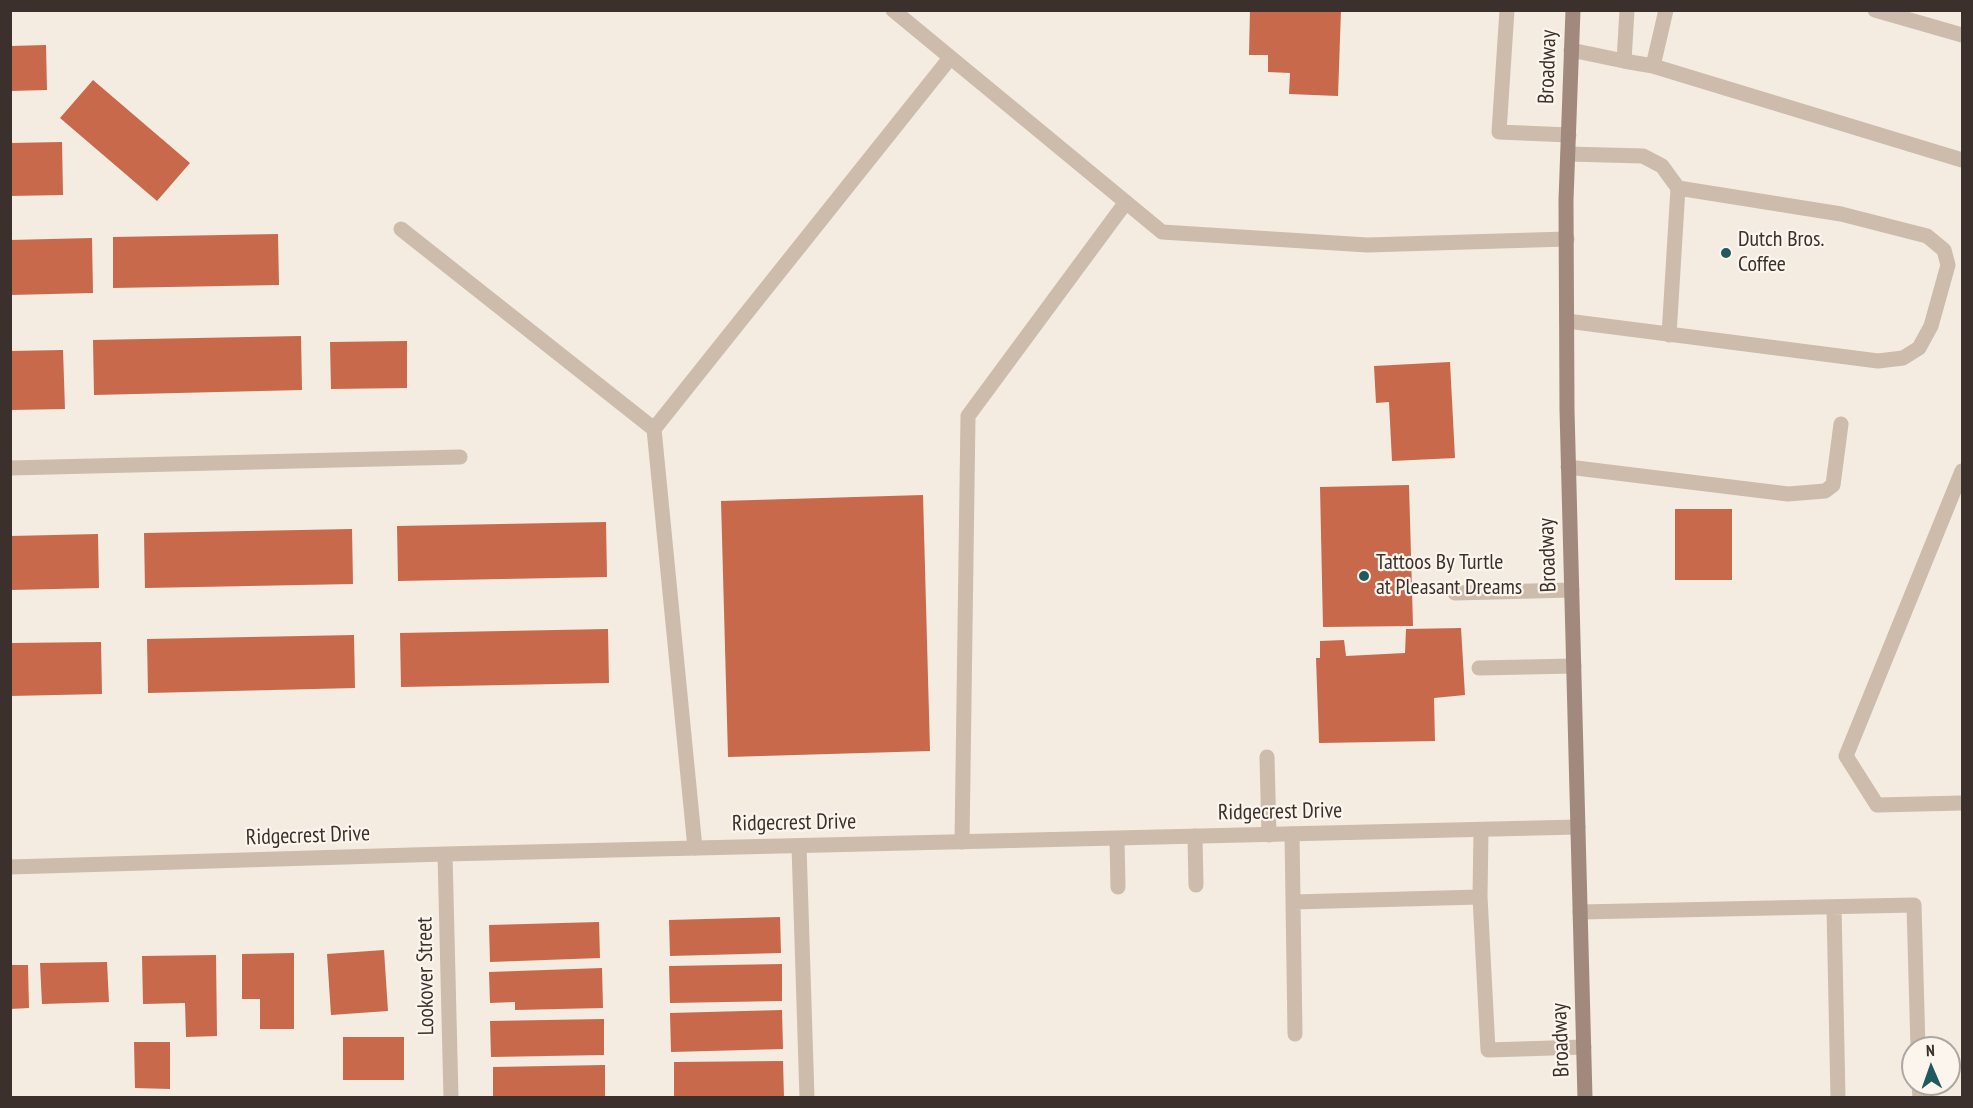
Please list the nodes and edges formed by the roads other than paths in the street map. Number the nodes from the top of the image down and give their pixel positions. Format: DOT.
graph roads {
  1 [pos="893,10"];
  2 [pos="1507,10"];
  3 [pos="1573,10"];
  4 [pos="1627,10"];
  5 [pos="1666,10"];
  6 [pos="1875,10"];
  7 [pos="1962,35"];
  8 [pos="1571,50"];
  9 [pos="950,58"];
  10 [pos="1624,61"];
  11 [pos="1653,66"];
  12 [pos="1569,135"];
  13 [pos="1568,154"];
  14 [pos="1962,160"];
  15 [pos="1678,188"];
  16 [pos="1126,202"];
  17 [pos="401,229"];
  18 [pos="1567,239"];
  19 [pos="1567,321"];
  20 [pos="1669,335"];
  21 [pos="1841,424"];
  22 [pos="654,429"];
  23 [pos="460,457"];
  24 [pos="1568,467"];
  25 [pos="10,468"];
  26 [pos="1962,471"];
  27 [pos="1572,590"];
  28 [pos="1455,593"];
  29 [pos="1574,666"];
  30 [pos="1479,668"];
  31 [pos="1267,757"];
  32 [pos="1962,803"];
  33 [pos="1578,828"];
  34 [pos="1481,830"];
  35 [pos="1292,834"];
  36 [pos="1269,835"];
  37 [pos="1195,836"];
  38 [pos="1117,838"];
  39 [pos="962,842"];
  40 [pos="799,846"];
  41 [pos="695,848"];
  42 [pos="445,854"];
  43 [pos="10,867"];
  44 [pos="1197,885"];
  45 [pos="1118,887"];
  46 [pos="1480,897"];
  47 [pos="1293,902"];
  48 [pos="1834,907"];
  49 [pos="1580,912"];
  50 [pos="1295,1034"];
  51 [pos="1918,1036"];
  52 [pos="1584,1047"];
  53 [pos="451,1098"];
  54 [pos="807,1098"];
  55 [pos="1585,1098"];
  56 [pos="1838,1098"];
  1 -- 9 [label="street"];
  2 -- 12 [label="street"];
  3 -- 8 [label="main road, Broadway"];
  4 -- 10 [label="street"];
  5 -- 11 [label="street"];
  6 -- 7 [label="street"];
  8 -- 10 [label="street"];
  8 -- 12 [label="main road, Broadway"];
  9 -- 16 [label="street"];
  9 -- 22 [label="street"];
  10 -- 11 [label="street"];
  11 -- 14 [label="street"];
  12 -- 13 [label="main road, Broadway"];
  13 -- 15 [label="street"];
  13 -- 18 [label="main road, Broadway"];
  15 -- 20 [label="street"];
  15 -- 20 [label="street"];
  16 -- 18 [label="street"];
  16 -- 39 [label="street"];
  17 -- 22 [label="street"];
  18 -- 19 [label="main road, Broadway"];
  19 -- 20 [label="street"];
  19 -- 24 [label="main road, Broadway"];
  21 -- 24 [label="street"];
  22 -- 41 [label="street"];
  23 -- 25 [label="street"];
  24 -- 27 [label="main road, Broadway"];
  26 -- 32 [label="street"];
  27 -- 28 [label="street"];
  27 -- 29 [label="main road, Broadway"];
  29 -- 30 [label="street"];
  29 -- 33 [label="main road, Broadway"];
  31 -- 36 [label="street"];
  33 -- 34 [label="street, Ridgecrest Drive"];
  33 -- 49 [label="main road, Broadway"];
  34 -- 35 [label="street, Ridgecrest Drive"];
  34 -- 46 [label="street"];
  35 -- 36 [label="street, Ridgecrest Drive"];
  35 -- 47 [label="street"];
  36 -- 37 [label="street, Ridgecrest Drive"];
  37 -- 38 [label="street, Ridgecrest Drive"];
  37 -- 44 [label="street"];
  38 -- 39 [label="street, Ridgecrest Drive"];
  38 -- 45 [label="street"];
  39 -- 40 [label="street, Ridgecrest Drive"];
  40 -- 41 [label="street, Ridgecrest Drive"];
  40 -- 54 [label="street"];
  41 -- 42 [label="street, Ridgecrest Drive"];
  42 -- 43 [label="street, Ridgecrest Drive"];
  42 -- 53 [label="street, Lookover Street"];
  46 -- 47 [label="street"];
  46 -- 52 [label="street"];
  47 -- 50 [label="street"];
  48 -- 49 [label="street"];
  48 -- 51 [label="street"];
  48 -- 56 [label="street"];
  49 -- 52 [label="main road, Broadway"];
  52 -- 55 [label="main road, Broadway"];
}
